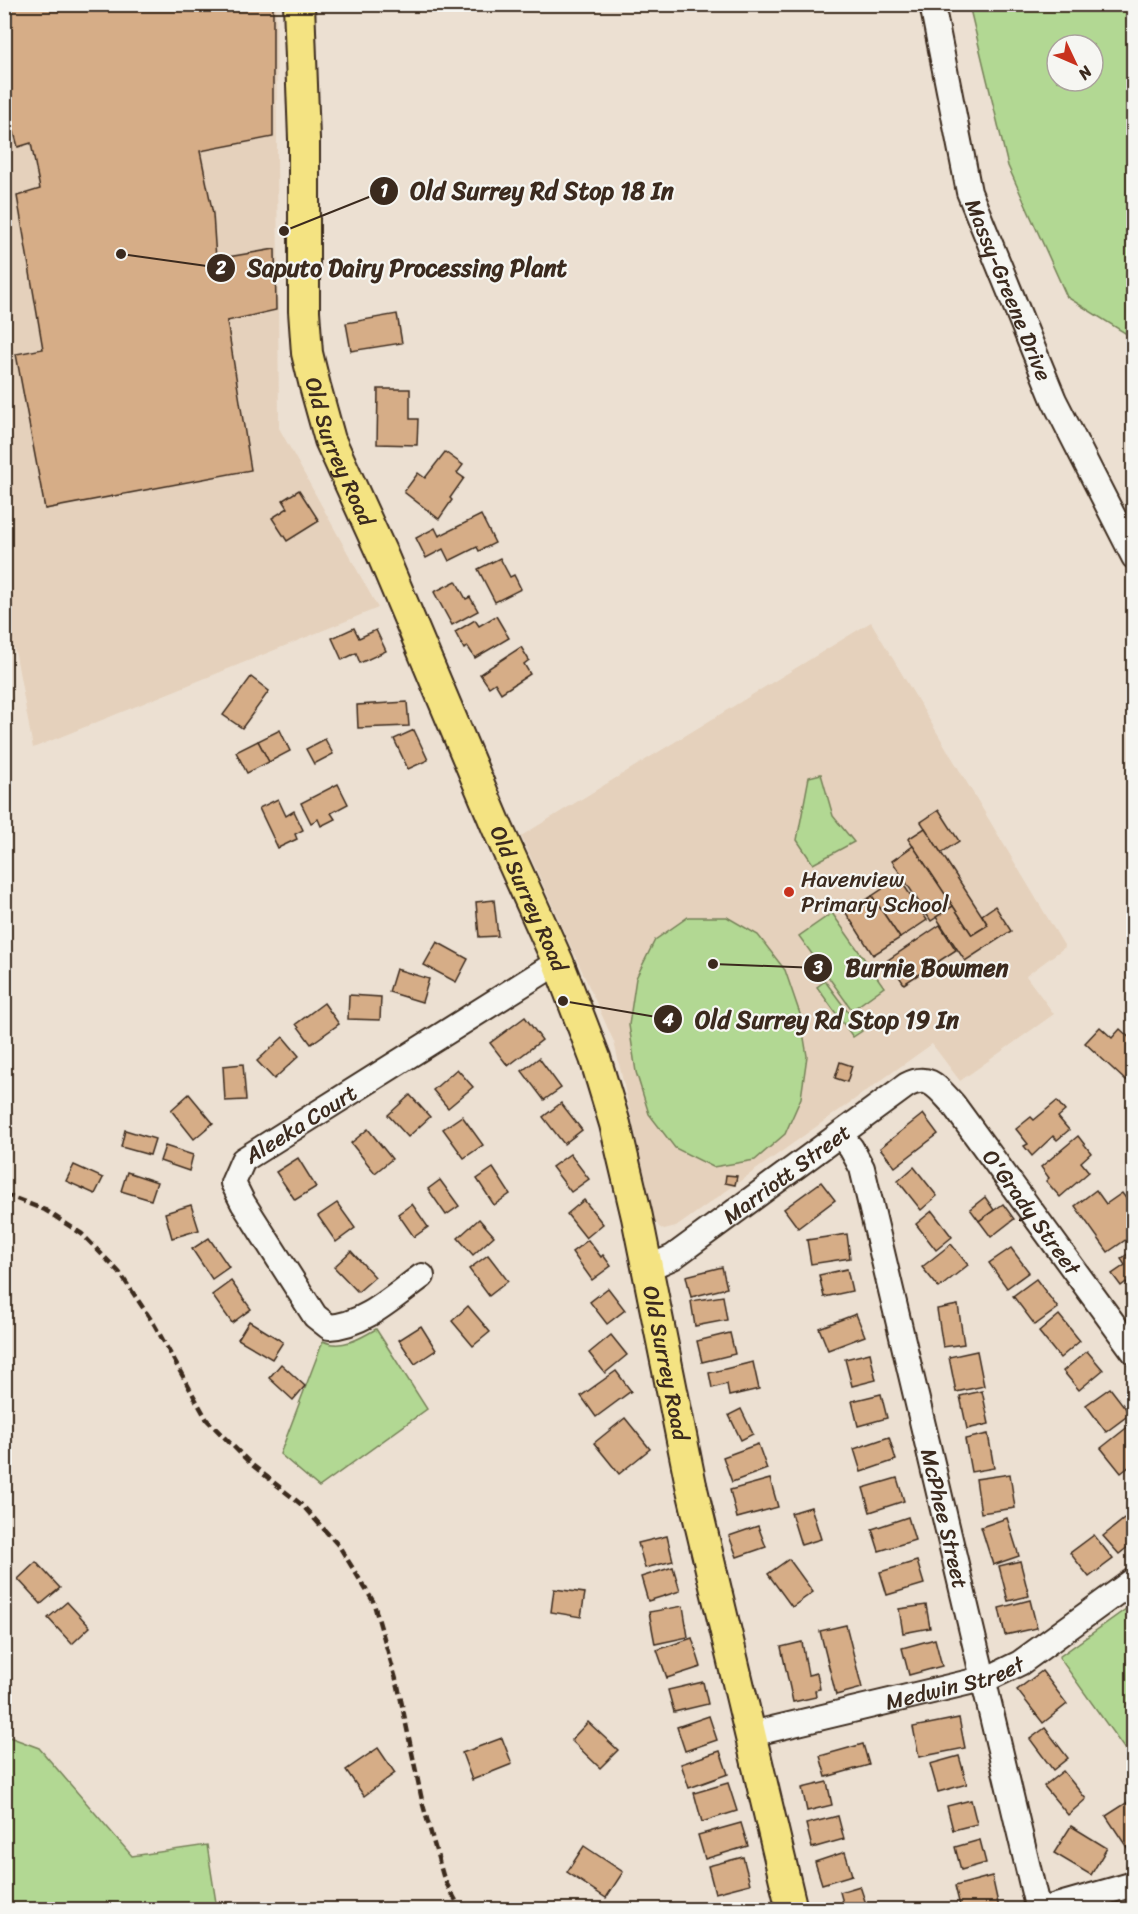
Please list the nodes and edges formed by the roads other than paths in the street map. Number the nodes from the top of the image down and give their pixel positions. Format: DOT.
graph roads {
  1 [pos="299,4"];
  2 [pos="932,4"];
  3 [pos="1134,557"];
  4 [pos="558,963"];
  5 [pos="924,1079"];
  6 [pos="840,1135"];
  7 [pos="648,1268"];
  8 [pos="422,1276"];
  9 [pos="1134,1352"];
  10 [pos="1134,1580"];
  11 [pos="984,1679"];
  12 [pos="751,1734"];
  13 [pos="1134,1884"];
  14 [pos="792,1910"];
  15 [pos="1040,1910"];
  1 -- 4 [label="main road, Old Surrey Road"];
  2 -- 3 [label="street, Massy-Greene Drive"];
  4 -- 7 [label="main road, Old Surrey Road"];
  4 -- 8 [label="street, Aleeka Court"];
  5 -- 6 [label="street, Marriott Street"];
  5 -- 9 [label="street, O'Grady Street"];
  6 -- 7 [label="street, Marriott Street"];
  6 -- 11 [label="street, McPhee Street"];
  7 -- 12 [label="main road, Old Surrey Road"];
  10 -- 11 [label="street, Medwin Street"];
  11 -- 12 [label="street, Medwin Street"];
  11 -- 15 [label="street, McPhee Street"];
  12 -- 14 [label="main road, Old Surrey Road"];
  13 -- 15 [label="street"];
}
